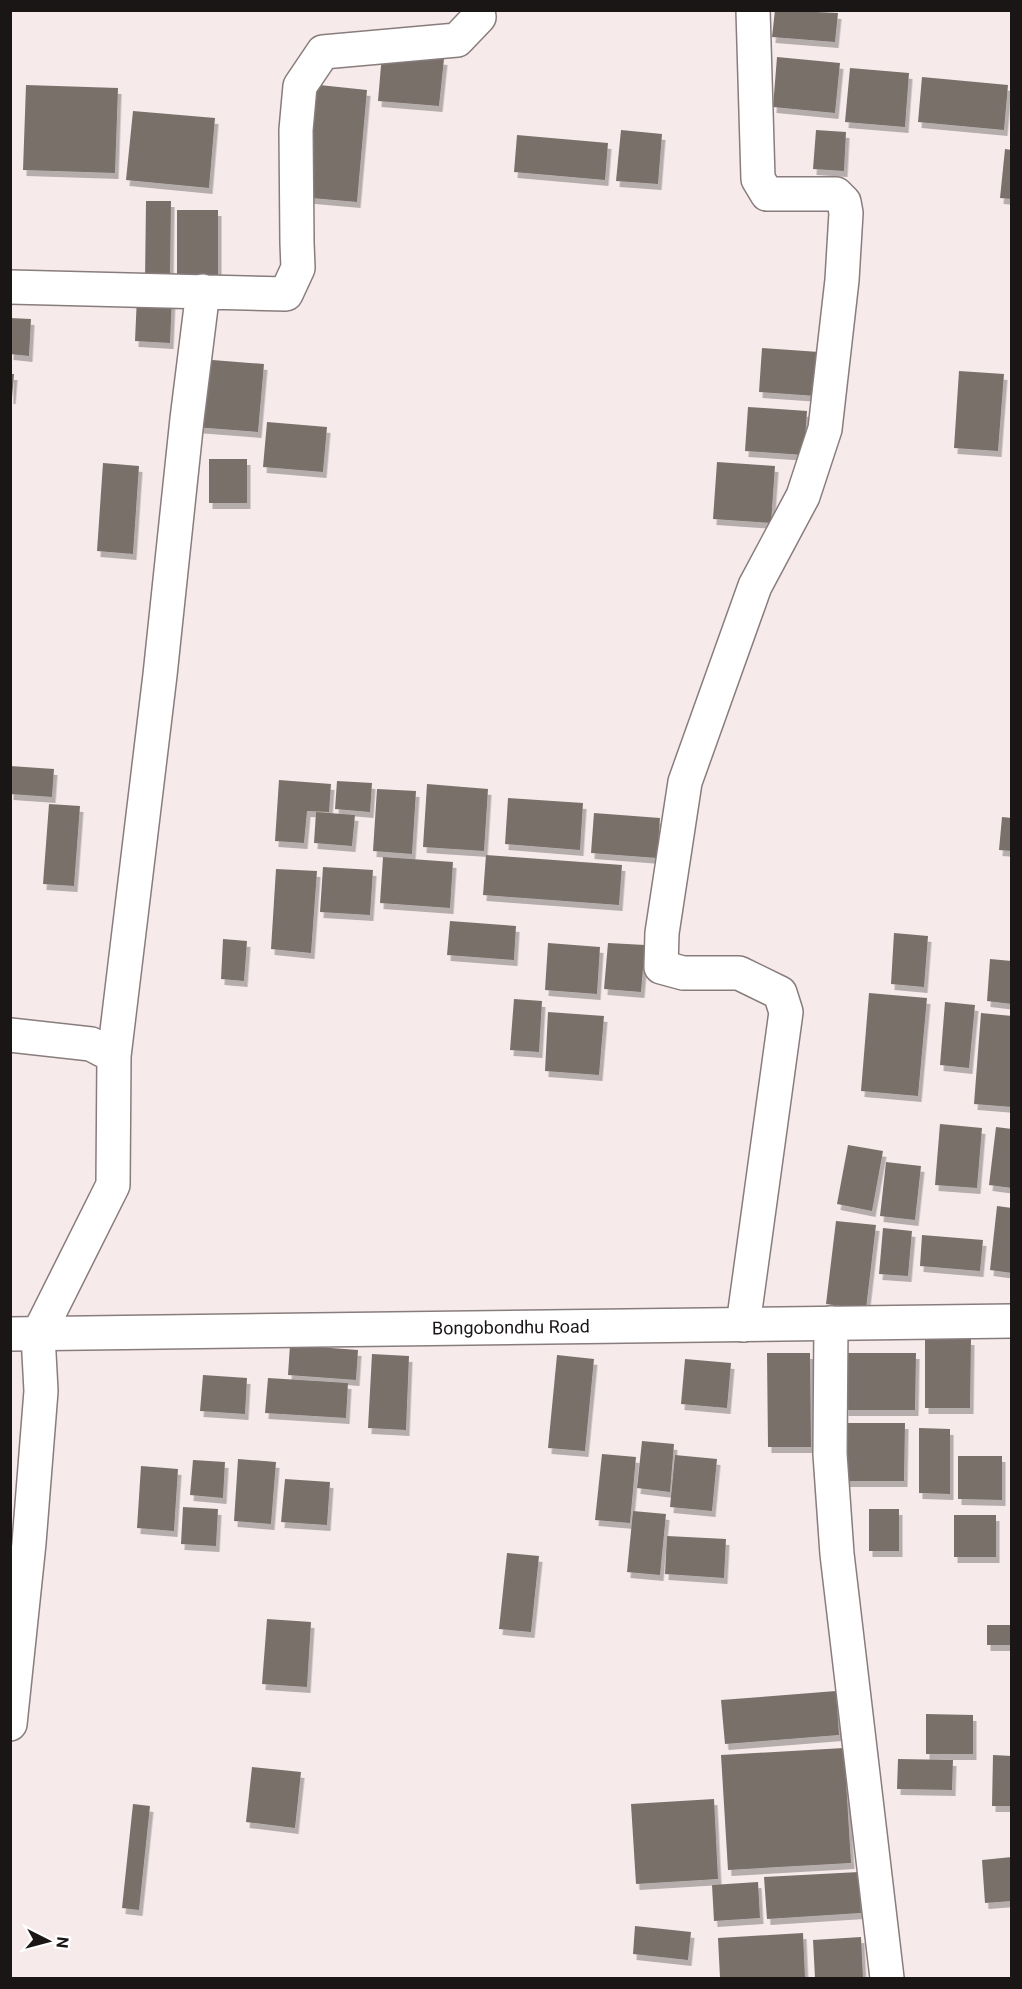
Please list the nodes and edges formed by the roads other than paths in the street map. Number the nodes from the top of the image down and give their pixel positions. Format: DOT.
graph roads {
  1 [pos="478,10"];
  2 [pos="753,10"];
  3 [pos="10,287"];
  4 [pos="203,291"];
  5 [pos="10,1035"];
  6 [pos="114,1056"];
  7 [pos="1011,1321"];
  8 [pos="831,1323"];
  9 [pos="743,1325"];
  10 [pos="24,1334"];
  11 [pos="10,1724"];
  12 [pos="887,1978"];
  1 -- 4 [label="street"];
  2 -- 9 [label="street"];
  3 -- 4 [label="street"];
  4 -- 6 [label="street"];
  5 -- 6 [label="street"];
  6 -- 10 [label="street"];
  7 -- 8 [label="street, Bongobondhu Road"];
  8 -- 9 [label="street, Bongobondhu Road"];
  8 -- 12 [label="street"];
  9 -- 10 [label="street, Bongobondhu Road"];
  10 -- 11 [label="street"];
}
